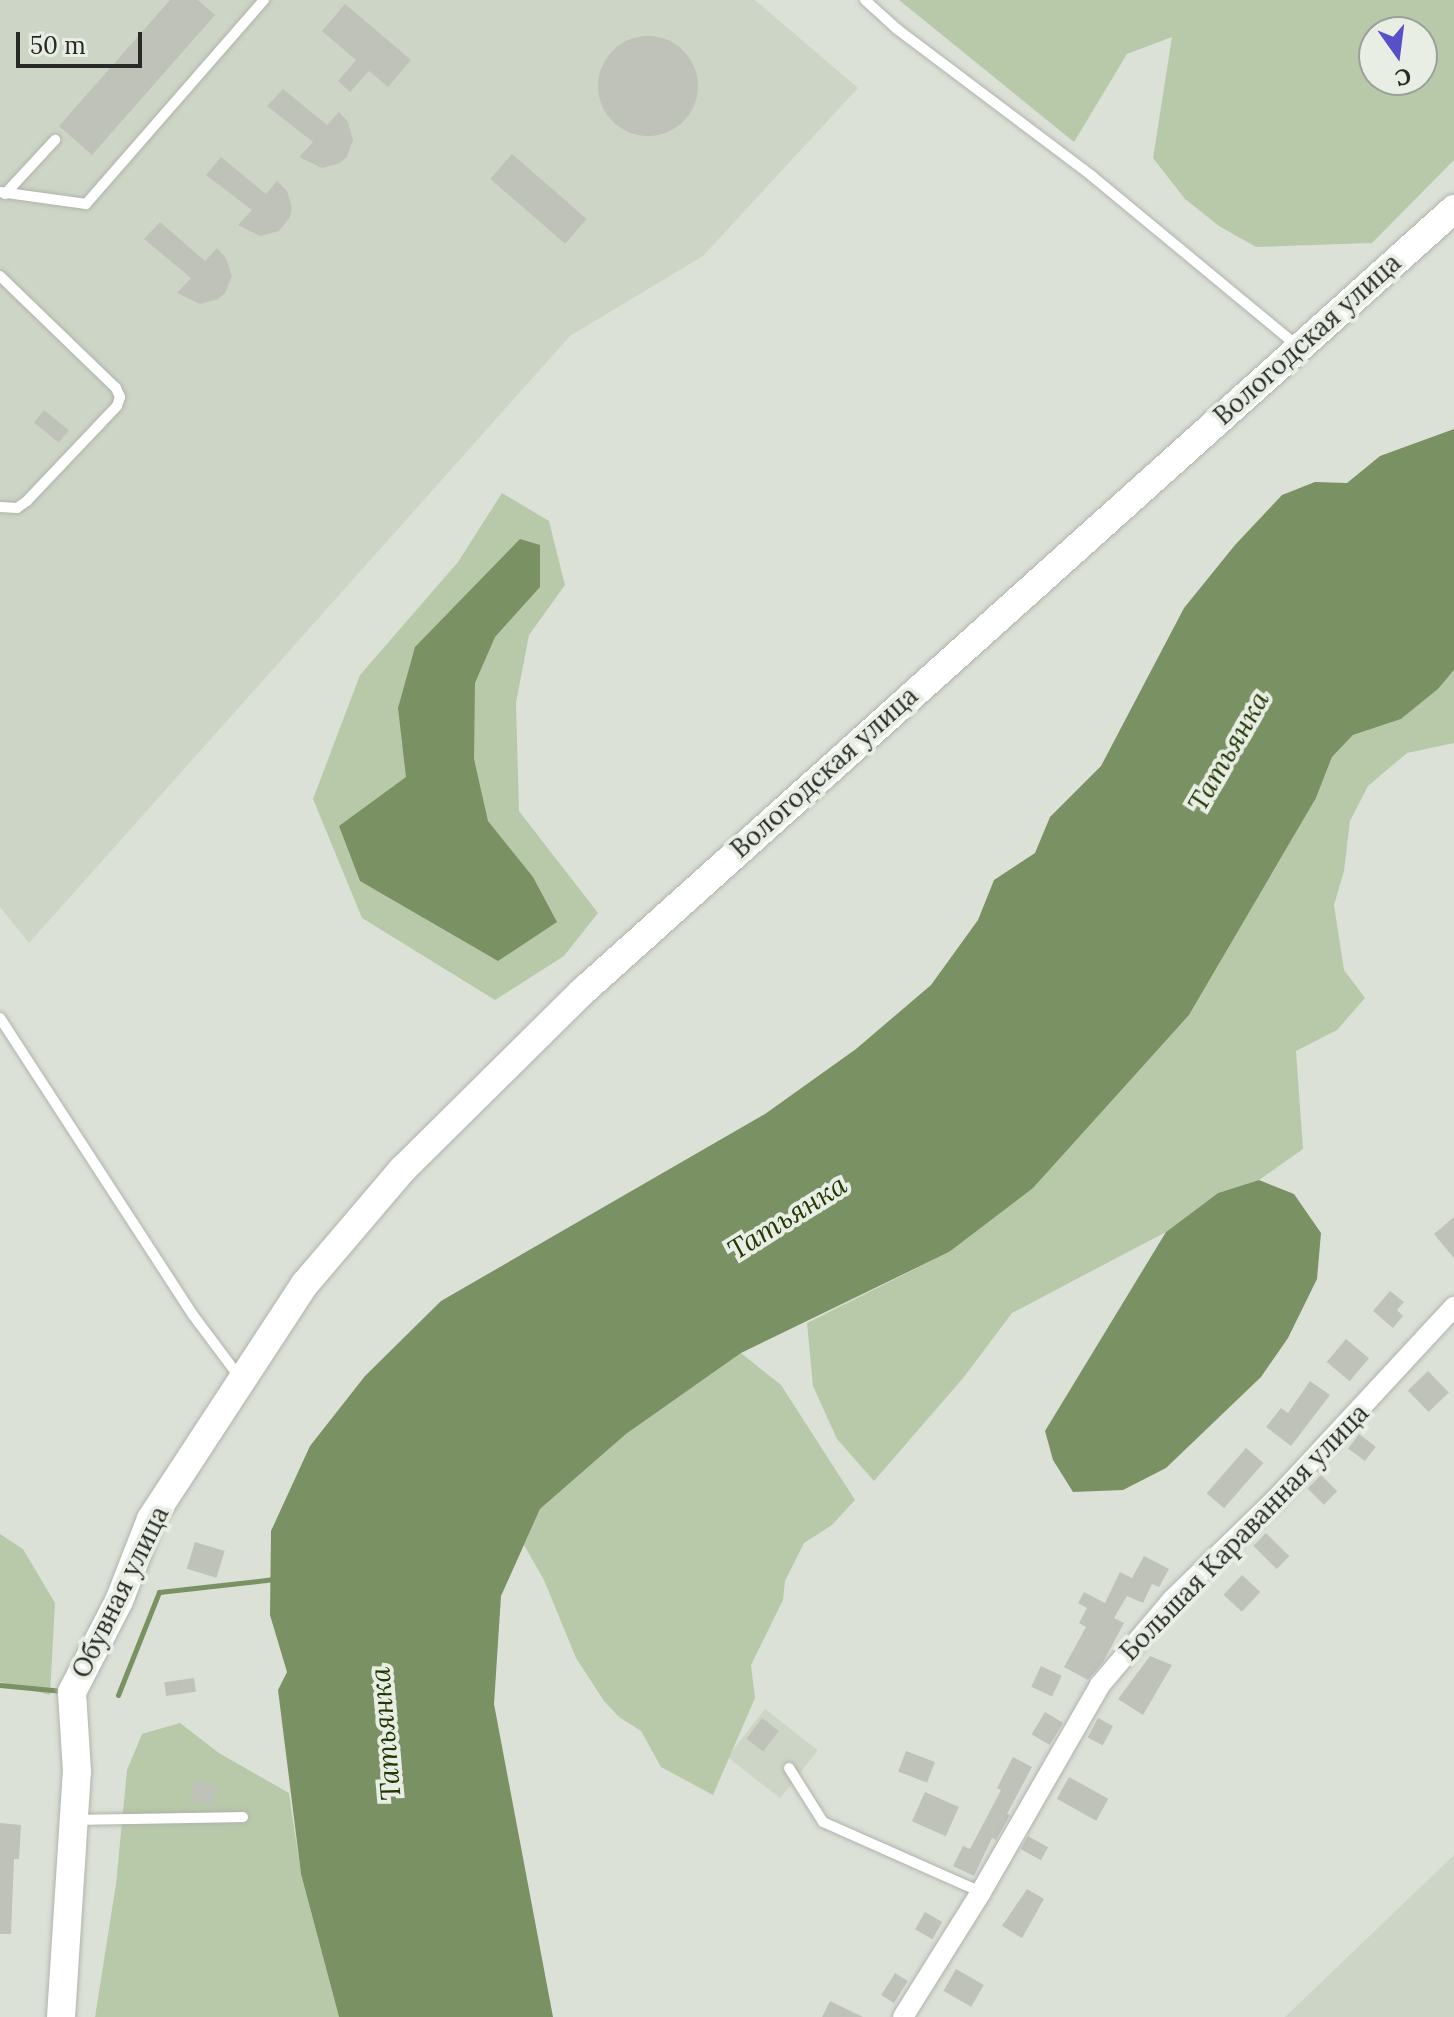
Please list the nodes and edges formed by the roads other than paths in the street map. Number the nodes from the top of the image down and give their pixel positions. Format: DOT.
graph roads {
  1 [pos="264,0"];
  2 [pos="865,0"];
  3 [pos="55,140"];
  4 [pos="3,193"];
  5 [pos="1454,209"];
  6 [pos="0,276"];
  7 [pos="1298,346"];
  8 [pos="0,507"];
  9 [pos="0,1018"];
  10 [pos="1454,1307"];
  11 [pos="241,1379"];
  12 [pos="789,1768"];
  13 [pos="243,1817"];
  14 [pos="75,1820"];
  15 [pos="981,1892"];
  16 [pos="61,2017"];
  17 [pos="903,2017"];
  1 -- 4 [label="lane"];
  2 -- 7 [label="lane"];
  3 -- 4 [label="lane"];
  5 -- 7 [label="main road, Вологодская улица"];
  6 -- 8 [label="lane"];
  7 -- 11 [label="main road, Вологодская улица"];
  9 -- 11 [label="lane"];
  10 -- 15 [label="street, Большая Караванная улица"];
  11 -- 14 [label="main road, Обувная улица"];
  12 -- 15 [label="lane"];
  13 -- 14 [label="lane"];
  14 -- 16 [label="main road, Обувная улица"];
  15 -- 17 [label="street, Большая Караванная улица"];
}
